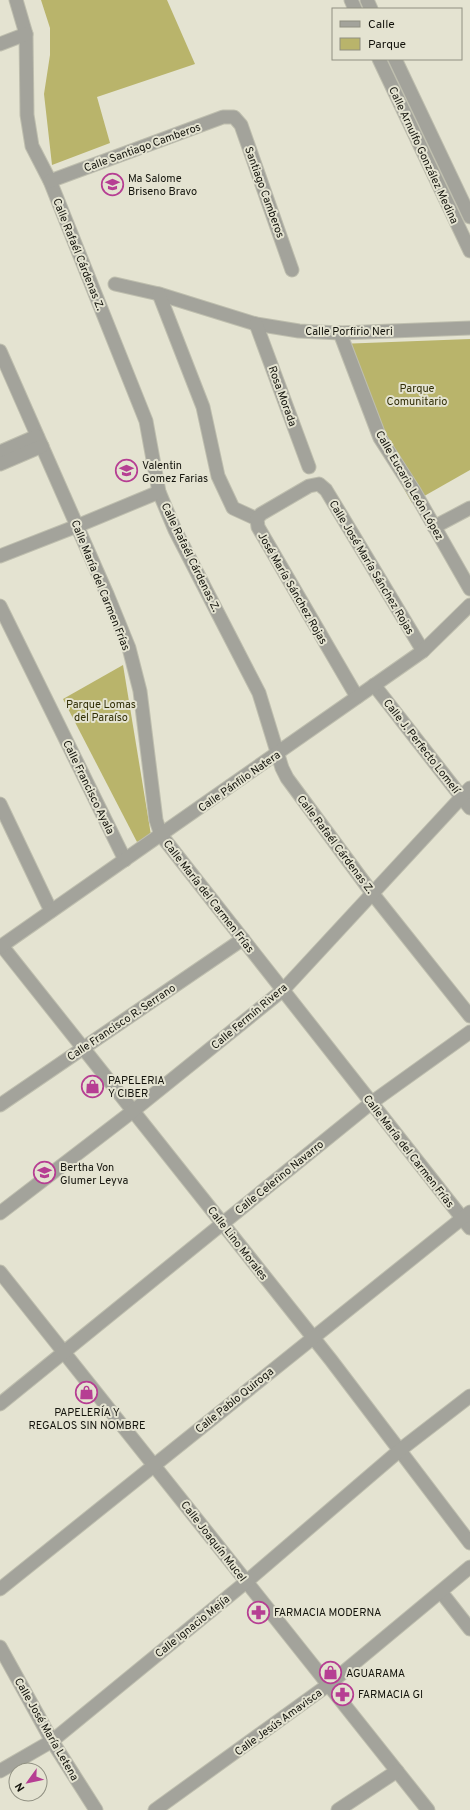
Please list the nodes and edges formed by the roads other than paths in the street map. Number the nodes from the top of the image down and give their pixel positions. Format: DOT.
graph roads {
  1 [pos="16,0"];
  2 [pos="26,34"];
  3 [pos="0,44"];
  4 [pos="379,60"];
  5 [pos="395,60"];
  6 [pos="234,117"];
  7 [pos="50,182"];
  8 [pos="470,217"];
  9 [pos="470,251"];
  10 [pos="292,270"];
  11 [pos="115,284"];
  12 [pos="159,294"];
  13 [pos="256,324"];
  14 [pos="470,328"];
  15 [pos="340,334"];
  16 [pos="0,351"];
  17 [pos="40,441"];
  18 [pos="0,452"];
  19 [pos="0,464"];
  20 [pos="309,466"];
  21 [pos="319,484"];
  22 [pos="159,492"];
  23 [pos="470,508"];
  24 [pos="257,519"];
  25 [pos="78,526"];
  26 [pos="434,526"];
  27 [pos="0,556"];
  28 [pos="470,589"];
  29 [pos="470,605"];
  30 [pos="0,606"];
  31 [pos="423,651"];
  32 [pos="374,685"];
  33 [pos="357,697"];
  34 [pos="278,754"];
  35 [pos="466,792"];
  36 [pos="0,804"];
  37 [pos="470,808"];
  38 [pos="161,835"];
  39 [pos="125,860"];
  40 [pos="372,893"];
  41 [pos="51,911"];
  42 [pos="243,939"];
  43 [pos="1,947"];
  44 [pos="283,990"];
  45 [pos="470,1016"];
  46 [pos="470,1032"];
  47 [pos="83,1048"];
  48 [pos="371,1103"];
  49 [pos="0,1105"];
  50 [pos="133,1111"];
  51 [pos="0,1213"];
  52 [pos="467,1219"];
  53 [pos="222,1224"];
  54 [pos="0,1272"];
  55 [pos="312,1337"];
  56 [pos="64,1352"];
  57 [pos="470,1396"];
  58 [pos="0,1404"];
  59 [pos="400,1450"];
  60 [pos="153,1465"];
  61 [pos="470,1542"];
  62 [pos="470,1567"];
  63 [pos="246,1582"];
  64 [pos="0,1589"];
  65 [pos="441,1592"];
  66 [pos="470,1629"];
  67 [pos="0,1647"];
  68 [pos="328,1685"];
  69 [pos="52,1741"];
  70 [pos="0,1771"];
  71 [pos="396,1771"];
  72 [pos="96,1810"];
  73 [pos="156,1810"];
  74 [pos="338,1810"];
  75 [pos="428,1810"];
  1 -- 2 [label="street, Calle Rafaél Cárdenas Z."];
  2 -- 3 [label="street"];
  2 -- 7 [label="street, Calle Rafaél Cárdenas Z."];
  4 -- 9 [label="street, Calle Arnulfo González Medina"];
  5 -- 8 [label="street, Calle Arnulfo González Medina"];
  6 -- 7 [label="street, Calle Santiago Camberos"];
  6 -- 10 [label="street, Santiago Camberos"];
  7 -- 22 [label="street, Calle Rafaél Cárdenas Z."];
  11 -- 12 [label="street, Calle Porfirio Neri"];
  12 -- 13 [label="street, Calle Porfirio Neri"];
  12 -- 24 [label="street"];
  13 -- 15 [label="street, Calle Porfirio Neri"];
  13 -- 20 [label="street, Rosa Morada"];
  14 -- 15 [label="street, Calle Porfirio Neri"];
  15 -- 26 [label="street, Calle Eucario León López"];
  16 -- 17 [label="street, Calle María del Carmen Frías"];
  17 -- 18 [label="street"];
  17 -- 19 [label="street"];
  17 -- 25 [label="street, Calle María del Carmen Frías"];
  21 -- 24 [label="street, José María Sánchez Rojas"];
  21 -- 31 [label="street, Calle José María Sánchez Rojas"];
  22 -- 25 [label="street"];
  22 -- 34 [label="street, Calle Rafaél Cárdenas Z."];
  23 -- 26 [label="street"];
  24 -- 33 [label="street, José María Sánchez Rojas"];
  25 -- 27 [label="street"];
  25 -- 38 [label="street, Calle María del Carmen Frías"];
  26 -- 28 [label="street, Calle Eucario León López"];
  29 -- 31 [label="street, Calle Pánfilo Natera"];
  30 -- 39 [label="street, Calle Francisco Ayala"];
  31 -- 32 [label="street, Calle Pánfilo Natera"];
  32 -- 33 [label="street, Calle Pánfilo Natera"];
  32 -- 35 [label="street, Calle J. Perfecto Lomelí"];
  33 -- 34 [label="street, Calle Pánfilo Natera"];
  34 -- 38 [label="street, Calle Pánfilo Natera"];
  34 -- 40 [label="street, Calle Rafaél Cárdenas Z."];
  35 -- 37 [label="street, Calle J. Perfecto Lomelí"];
  35 -- 40 [label="street, Calle Fermín Rivera"];
  36 -- 41 [label="street"];
  38 -- 39 [label="street, Calle Pánfilo Natera"];
  38 -- 42 [label="street, Calle María del Carmen Frías"];
  39 -- 41 [label="street, Calle Pánfilo Natera"];
  40 -- 44 [label="street, Calle Fermín Rivera"];
  40 -- 45 [label="street, Calle Rafaél Cárdenas Z."];
  41 -- 43 [label="street, Calle Pánfilo Natera"];
  42 -- 44 [label="street, Calle María del Carmen Frías"];
  42 -- 47 [label="street, Calle Francisco R. Serrano"];
  43 -- 47 [label="street, Calle Lino Morales"];
  44 -- 48 [label="street, Calle María del Carmen Frías"];
  44 -- 50 [label="street, Calle Fermín Rivera"];
  46 -- 48 [label="street, Calle Celerino Navarro"];
  47 -- 49 [label="street, Calle Francisco R. Serrano"];
  47 -- 50 [label="street, Calle Lino Morales"];
  48 -- 52 [label="street, Calle María del Carmen Frías"];
  48 -- 53 [label="street, Calle Celerino Navarro"];
  50 -- 51 [label="street, Calle Fermín Rivera"];
  50 -- 53 [label="street, Calle Lino Morales"];
  52 -- 55 [label="street, Calle Pablo Quiroga"];
  53 -- 55 [label="street, Calle Lino Morales"];
  53 -- 56 [label="street, Calle Celerino Navarro"];
  54 -- 56 [label="street, Calle Joaquín Mucel"];
  55 -- 59 [label="street, Calle Lino Morales"];
  55 -- 60 [label="street, Calle Pablo Quiroga"];
  56 -- 58 [label="street, Calle Celerino Navarro"];
  56 -- 60 [label="street, Calle Joaquín Mucel"];
  57 -- 59 [label="street, Calle Ignacio Mejía"];
  59 -- 61 [label="street, Calle Lino Morales"];
  59 -- 63 [label="street, Calle Ignacio Mejía"];
  60 -- 63 [label="street, Calle Joaquín Mucel"];
  60 -- 64 [label="street, Calle Pablo Quiroga"];
  62 -- 65 [label="street, Calle Jesús Amavisca"];
  63 -- 68 [label="street, Calle Joaquín Mucel"];
  63 -- 69 [label="street, Calle Ignacio Mejía"];
  65 -- 66 [label="street"];
  65 -- 68 [label="street, Calle Jesús Amavisca"];
  67 -- 69 [label="street, Calle José María Letena"];
  68 -- 71 [label="street, Calle Joaquín Mucel"];
  68 -- 73 [label="street, Calle Jesús Amavisca"];
  69 -- 70 [label="street, Calle Ignacio Mejía"];
  69 -- 72 [label="street, Calle José María Letena"];
  71 -- 74 [label="street"];
  71 -- 75 [label="street, Calle Joaquín Mucel"];
}
